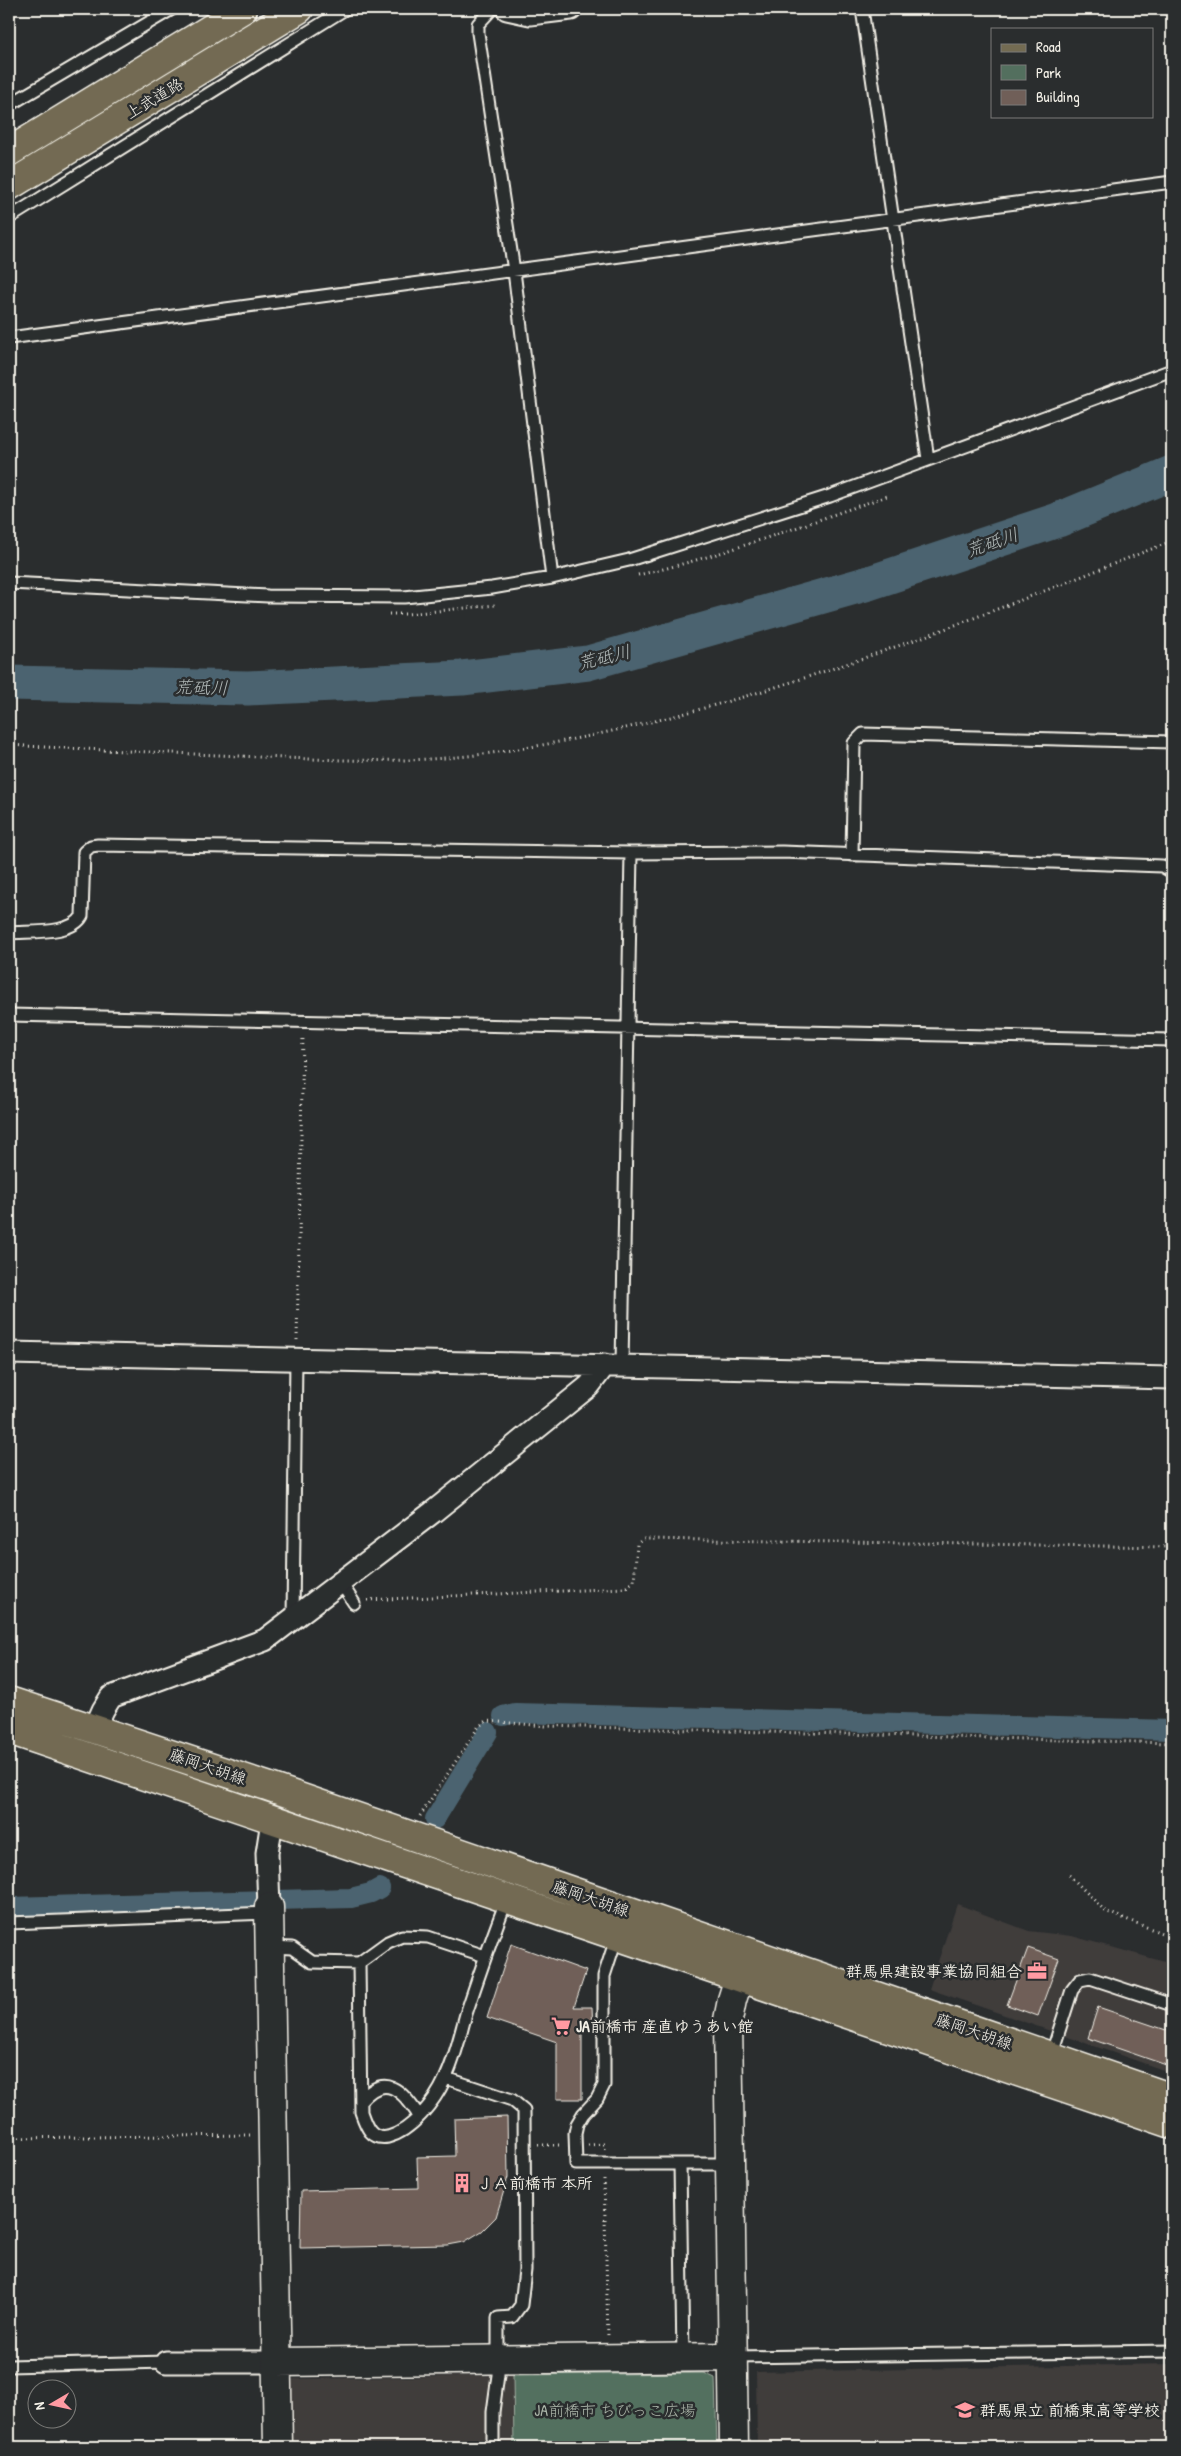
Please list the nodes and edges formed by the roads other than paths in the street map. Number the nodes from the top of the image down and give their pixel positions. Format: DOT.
graph roads {
  1 [pos="172,9"];
  2 [pos="243,9"];
  3 [pos="299,9"];
  4 [pos="344,9"];
  5 [pos="492,9"];
  6 [pos="507,9"];
  7 [pos="571,9"];
  8 [pos="862,9"];
  9 [pos="9,104"];
  10 [pos="9,152"];
  11 [pos="1172,182"];
  12 [pos="9,186"];
  13 [pos="9,218"];
  14 [pos="892,219"];
  15 [pos="514,271"];
  16 [pos="9,338"];
  17 [pos="1172,370"];
  18 [pos="928,459"];
  19 [pos="552,578"];
  20 [pos="9,583"];
  21 [pos="1172,742"];
  22 [pos="631,853"];
  23 [pos="852,855"];
  24 [pos="1172,872"];
  25 [pos="9,933"];
  26 [pos="9,1015"];
  27 [pos="629,1028"];
  28 [pos="1172,1040"];
  29 [pos="9,1353"];
  30 [pos="296,1358"];
  31 [pos="614,1365"];
  32 [pos="1172,1378"];
  33 [pos="341,1583"];
  34 [pos="354,1603"];
  35 [pos="293,1619"];
  36 [pos="9,1701"];
  37 [pos="95,1728"];
  38 [pos="9,1730"];
  39 [pos="272,1821"];
  40 [pos="507,1899"];
  41 [pos="269,1904"];
  42 [pos="9,1923"];
  43 [pos="617,1936"];
  44 [pos="271,1947"];
  45 [pos="748,1952"];
  46 [pos="485,1956"];
  47 [pos="359,1963"];
  48 [pos="738,1977"];
  49 [pos="1172,2005"];
  50 [pos="1051,2058"];
  51 [pos="446,2078"];
  52 [pos="1172,2098"];
  53 [pos="361,2101"];
  54 [pos="419,2116"];
  55 [pos="1172,2124"];
  56 [pos="680,2164"];
  57 [pos="729,2164"];
  58 [pos="1172,2351"];
  59 [pos="731,2357"];
  60 [pos="683,2358"];
  61 [pos="498,2360"];
  62 [pos="166,2362"];
  63 [pos="277,2362"];
  64 [pos="9,2366"];
  65 [pos="278,2447"];
  66 [pos="493,2447"];
  67 [pos="734,2447"];
  1 -- 9 [label="lane"];
  2 -- 10 [label="main road, 上武道路"];
  3 -- 12 [label="main road, 上武道路"];
  4 -- 13 [label="lane"];
  5 -- 15 [label="lane"];
  6 -- 7 [label="street"];
  8 -- 14 [label="lane"];
  11 -- 14 [label="lane"];
  14 -- 15 [label="lane"];
  14 -- 18 [label="lane"];
  15 -- 16 [label="lane"];
  15 -- 19 [label="lane"];
  17 -- 18 [label="lane"];
  18 -- 19 [label="lane"];
  19 -- 20 [label="lane"];
  21 -- 23 [label="lane"];
  22 -- 23 [label="lane"];
  22 -- 25 [label="lane"];
  22 -- 27 [label="lane"];
  23 -- 24 [label="lane"];
  26 -- 27 [label="lane"];
  27 -- 28 [label="lane"];
  27 -- 31 [label="lane"];
  29 -- 30 [label="street"];
  30 -- 31 [label="street"];
  30 -- 35 [label="lane"];
  31 -- 32 [label="street"];
  31 -- 33 [label="street"];
  33 -- 34 [label="lane"];
  33 -- 35 [label="street"];
  35 -- 37 [label="street"];
  36 -- 37 [label="main road, 藤岡大胡線"];
  37 -- 45 [label="main road, 藤岡大胡線"];
  38 -- 39 [label="main road, 藤岡大胡線"];
  39 -- 40 [label="main road, 藤岡大胡線"];
  39 -- 41 [label="street"];
  40 -- 43 [label="main road, 藤岡大胡線"];
  40 -- 46 [label="lane"];
  41 -- 42 [label="lane"];
  41 -- 44 [label="street"];
  43 -- 48 [label="main road, 藤岡大胡線"];
  43 -- 56 [label="lane"];
  44 -- 47 [label="lane"];
  44 -- 63 [label="street"];
  45 -- 48 [label="street"];
  45 -- 50 [label="main road, 藤岡大胡線"];
  46 -- 47 [label="lane"];
  46 -- 51 [label="lane"];
  47 -- 53 [label="lane"];
  48 -- 55 [label="main road, 藤岡大胡線"];
  48 -- 57 [label="street"];
  49 -- 50 [label="lane"];
  50 -- 52 [label="main road, 藤岡大胡線"];
  51 -- 54 [label="lane"];
  51 -- 61 [label="lane"];
  53 -- 54 [label="lane"];
  53 -- 54 [label="lane"];
  56 -- 57 [label="lane"];
  56 -- 60 [label="lane"];
  57 -- 59 [label="street"];
  58 -- 59 [label="lane"];
  59 -- 60 [label="street"];
  59 -- 67 [label="street"];
  60 -- 61 [label="street"];
  61 -- 63 [label="street"];
  61 -- 66 [label="lane"];
  62 -- 63 [label="street"];
  62 -- 64 [label="lane"];
  63 -- 65 [label="street"];
}
